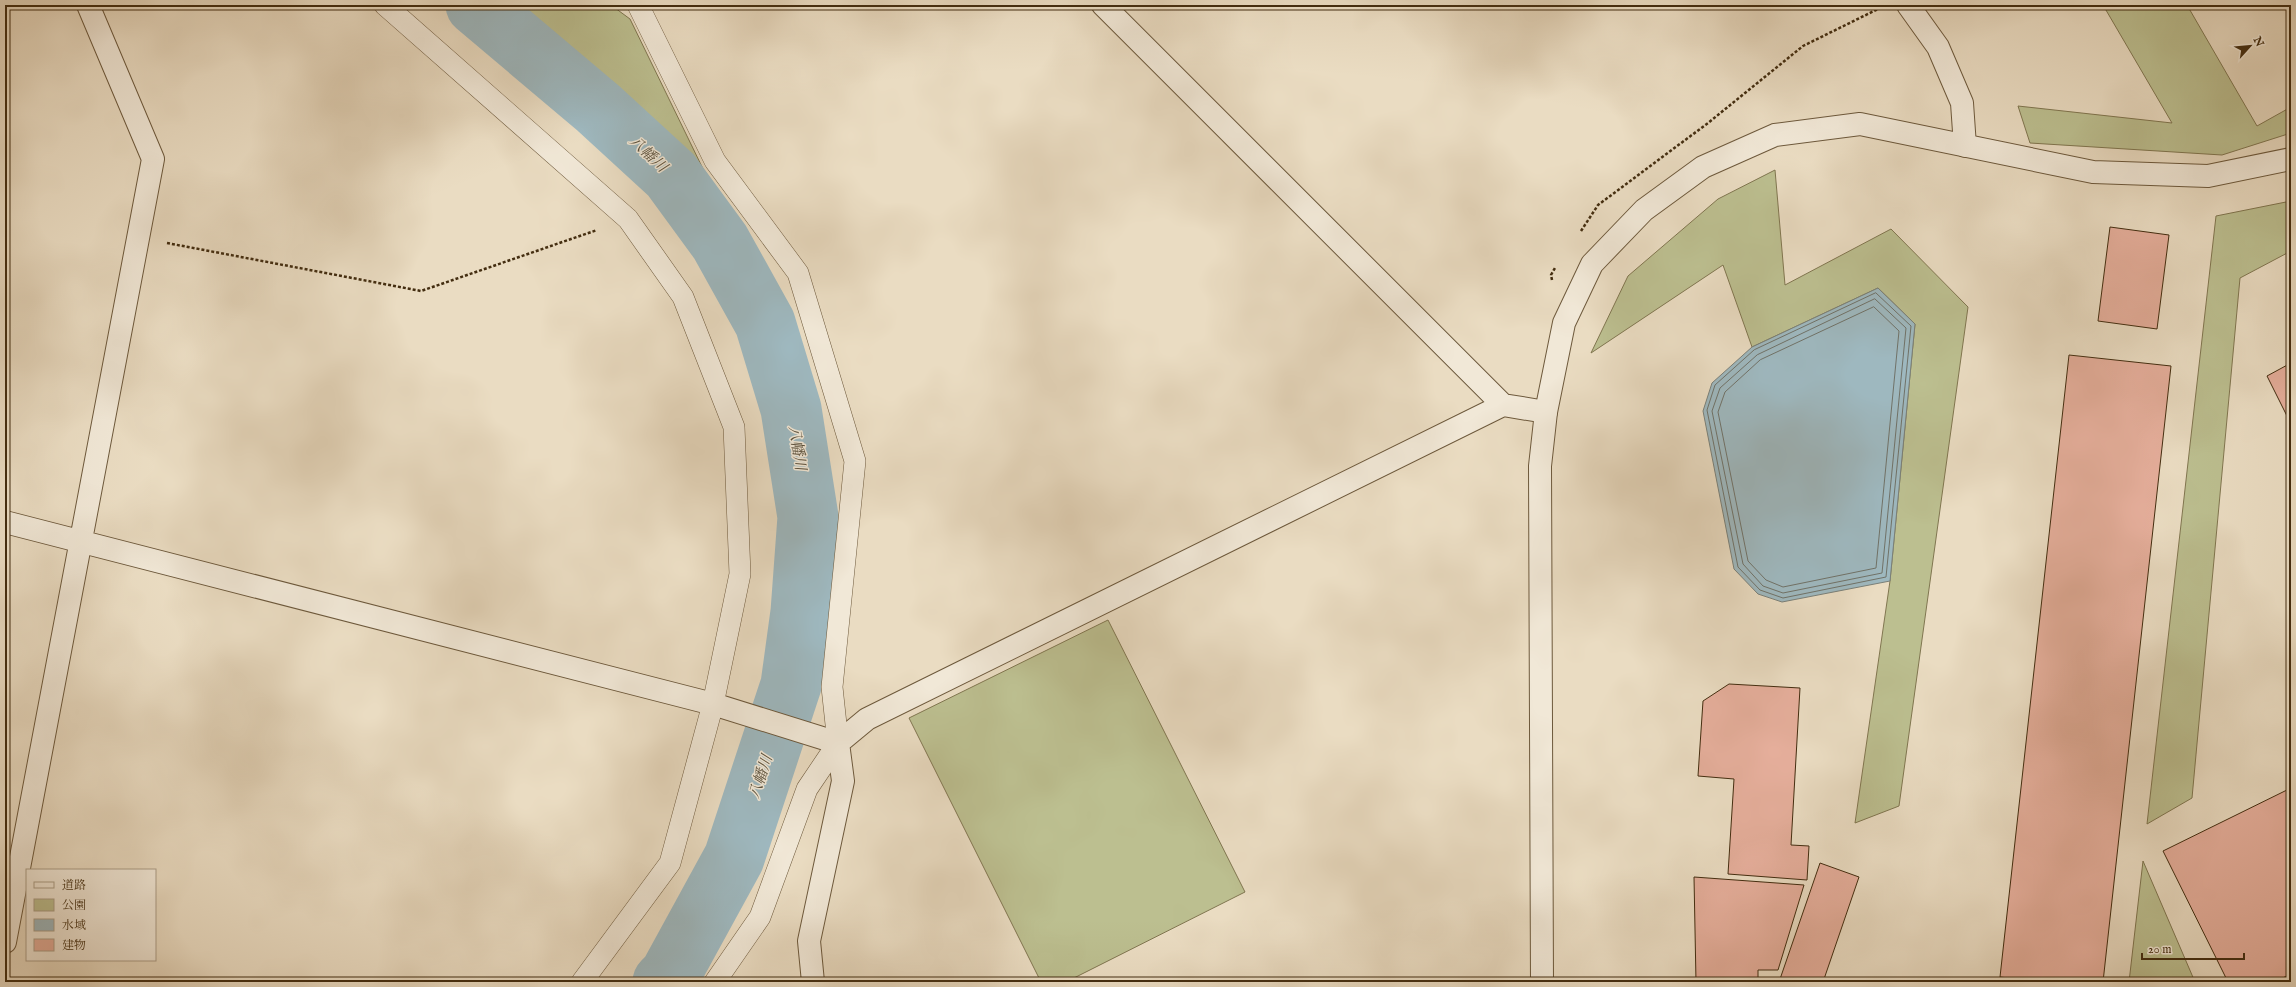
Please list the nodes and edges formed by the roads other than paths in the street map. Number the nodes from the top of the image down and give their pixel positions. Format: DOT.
graph roads {
  1 [pos="88,5"];
  2 [pos="385,5"];
  3 [pos="638,5"];
  4 [pos="1103,5"];
  5 [pos="1908,5"];
  6 [pos="1965,146"];
  7 [pos="2291,159"];
  8 [pos="1503,405"];
  9 [pos="1546,412"];
  10 [pos="5,522"];
  11 [pos="82,542"];
  12 [pos="712,704"];
  13 [pos="829,741"];
  14 [pos="5,942"];
  15 [pos="582,982"];
  16 [pos="715,982"];
  17 [pos="813,982"];
  18 [pos="1542,982"];
  1 -- 11 [label="street"];
  2 -- 12 [label="lane"];
  3 -- 13 [label="lane"];
  4 -- 8 [label="street"];
  5 -- 6 [label="street"];
  6 -- 7 [label="street"];
  6 -- 9 [label="street"];
  8 -- 9 [label="street"];
  8 -- 13 [label="street"];
  9 -- 18 [label="street"];
  10 -- 11 [label="street"];
  11 -- 12 [label="street"];
  11 -- 14 [label="street"];
  12 -- 13 [label="street"];
  12 -- 15 [label="lane"];
  13 -- 16 [label="lane"];
  13 -- 17 [label="street"];
}
